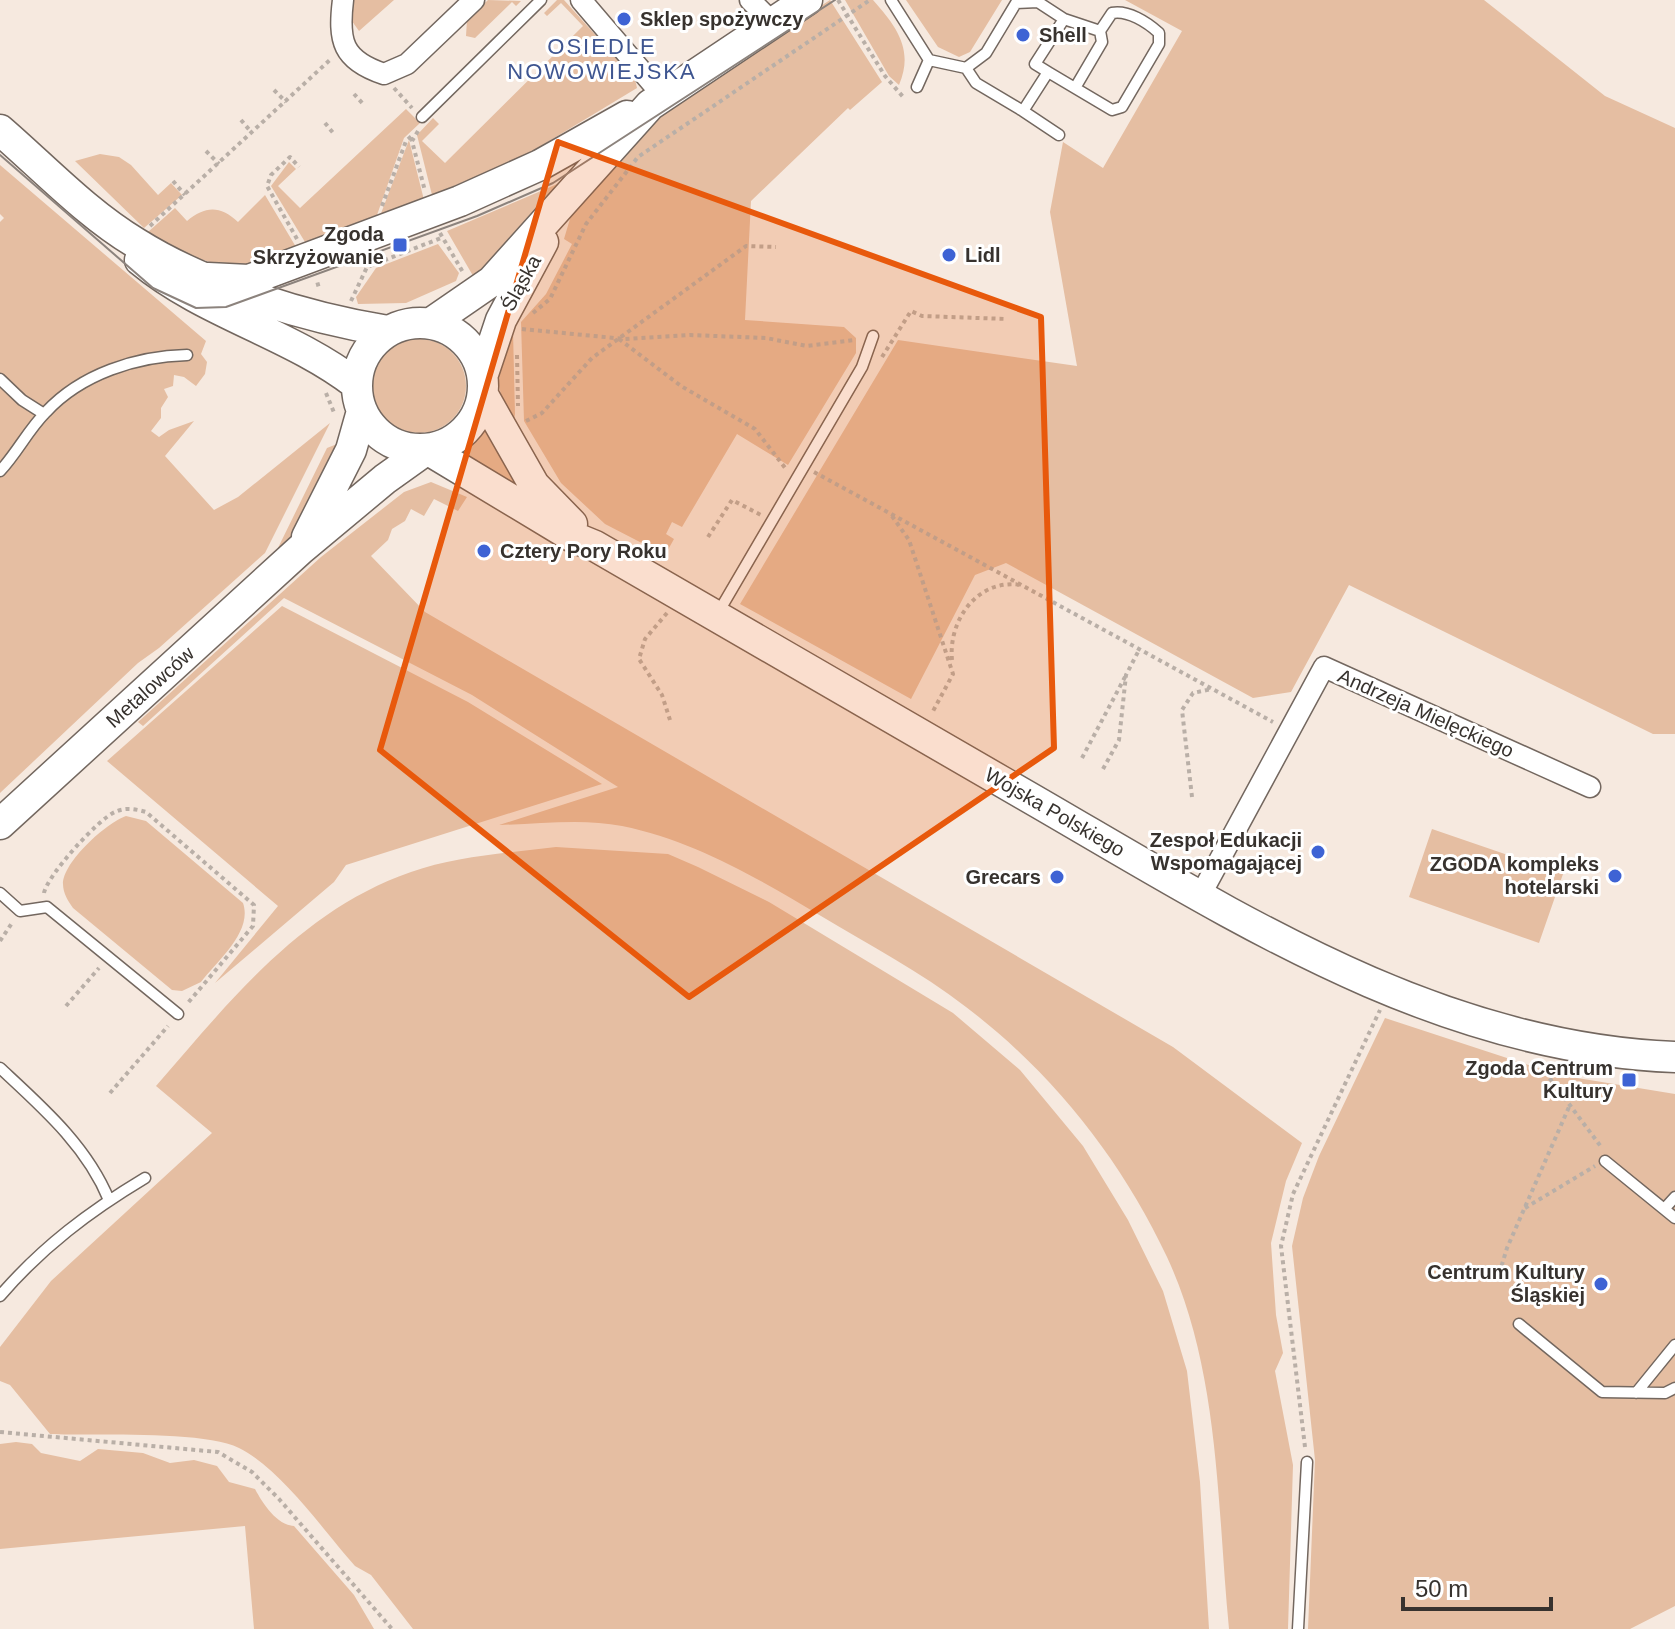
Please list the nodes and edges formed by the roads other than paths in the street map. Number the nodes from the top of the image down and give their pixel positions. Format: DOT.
graph roads {
  1 [pos="343,0"];
  2 [pos="474,0"];
  3 [pos="541,0"];
  4 [pos="581,0"];
  5 [pos="750,0"];
  6 [pos="807,0"];
  7 [pos="891,0"];
  8 [pos="1064,19"];
  9 [pos="773,23"];
  10 [pos="1100,31"];
  11 [pos="929,60"];
  12 [pos="966,68"];
  13 [pos="1048,72"];
  14 [pos="917,87"];
  15 [pos="1075,88"];
  16 [pos="657,101"];
  17 [pos="1023,111"];
  18 [pos="422,117"];
  19 [pos="0,130"];
  20 [pos="1059,135"];
  21 [pos="568,196"];
  22 [pos="81,202"];
  23 [pos="208,278"];
  24 [pos="431,323"];
  25 [pos="388,331"];
  26 [pos="873,336"];
  27 [pos="187,355"];
  28 [pos="0,379"];
  29 [pos="483,384"];
  30 [pos="359,397"];
  31 [pos="44,414"];
  32 [pos="427,449"];
  33 [pos="0,471"];
  34 [pos="595,546"];
  35 [pos="301,549"];
  36 [pos="715,617"];
  37 [pos="1590,787"];
  38 [pos="0,824"];
  39 [pos="0,893"];
  40 [pos="1200,896"];
  41 [pos="178,1014"];
  42 [pos="1675,1057"];
  43 [pos="0,1068"];
  44 [pos="1605,1161"];
  45 [pos="145,1178"];
  46 [pos="1675,1197"];
  47 [pos="109,1200"];
  48 [pos="1665,1208"];
  49 [pos="1675,1218"];
  50 [pos="0,1296"];
  51 [pos="1519,1324"];
  52 [pos="1675,1345"];
  53 [pos="1675,1388"];
  54 [pos="1636,1393"];
  55 [pos="1307,1462"];
  56 [pos="1298,1629"];
  1 -- 2 [label="street"];
  3 -- 18 [label="lane"];
  4 -- 16 [label="street"];
  5 -- 9 [label="street"];
  6 -- 9 [label="street, Śląska"];
  7 -- 11 [label="lane"];
  8 -- 10 [label="lane"];
  8 -- 12 [label="lane"];
  8 -- 13 [label="lane"];
  9 -- 16 [label="street, Śląska"];
  10 -- 15 [label="lane"];
  10 -- 15 [label="lane"];
  11 -- 12 [label="lane"];
  11 -- 14 [label="lane"];
  12 -- 17 [label="lane"];
  13 -- 15 [label="lane"];
  13 -- 17 [label="lane"];
  16 -- 21 [label="street, Śląska"];
  16 -- 23 [label="street"];
  17 -- 20 [label="lane"];
  19 -- 22 [label="street"];
  21 -- 24 [label="street, Śląska"];
  21 -- 29 [label="street, Śląska"];
  22 -- 23 [label="street"];
  22 -- 30 [label="street"];
  23 -- 25 [label="street"];
  24 -- 25 [label="street"];
  24 -- 29 [label="street"];
  25 -- 30 [label="street"];
  26 -- 36 [label="lane"];
  27 -- 31 [label="lane"];
  28 -- 31 [label="lane"];
  29 -- 32 [label="street"];
  29 -- 34 [label="street, Wojska Polskiego"];
  30 -- 32 [label="street"];
  30 -- 35 [label="street"];
  31 -- 33 [label="lane"];
  32 -- 34 [label="street, Wojska Polskiego"];
  32 -- 35 [label="street, Metalowców"];
  34 -- 36 [label="street, Wojska Polskiego"];
  35 -- 38 [label="street, Metalowców"];
  36 -- 40 [label="street, Wojska Polskiego"];
  37 -- 40 [label="street, Andrzeja Mielęckiego"];
  39 -- 41 [label="lane"];
  40 -- 42 [label="street, Wojska Polskiego"];
  43 -- 47 [label="lane"];
  44 -- 48 [label="lane"];
  45 -- 47 [label="lane"];
  46 -- 48 [label="lane"];
  47 -- 50 [label="lane"];
  48 -- 49 [label="lane"];
  51 -- 54 [label="lane"];
  52 -- 54 [label="lane"];
  53 -- 54 [label="lane"];
  55 -- 56 [label="lane"];
}
